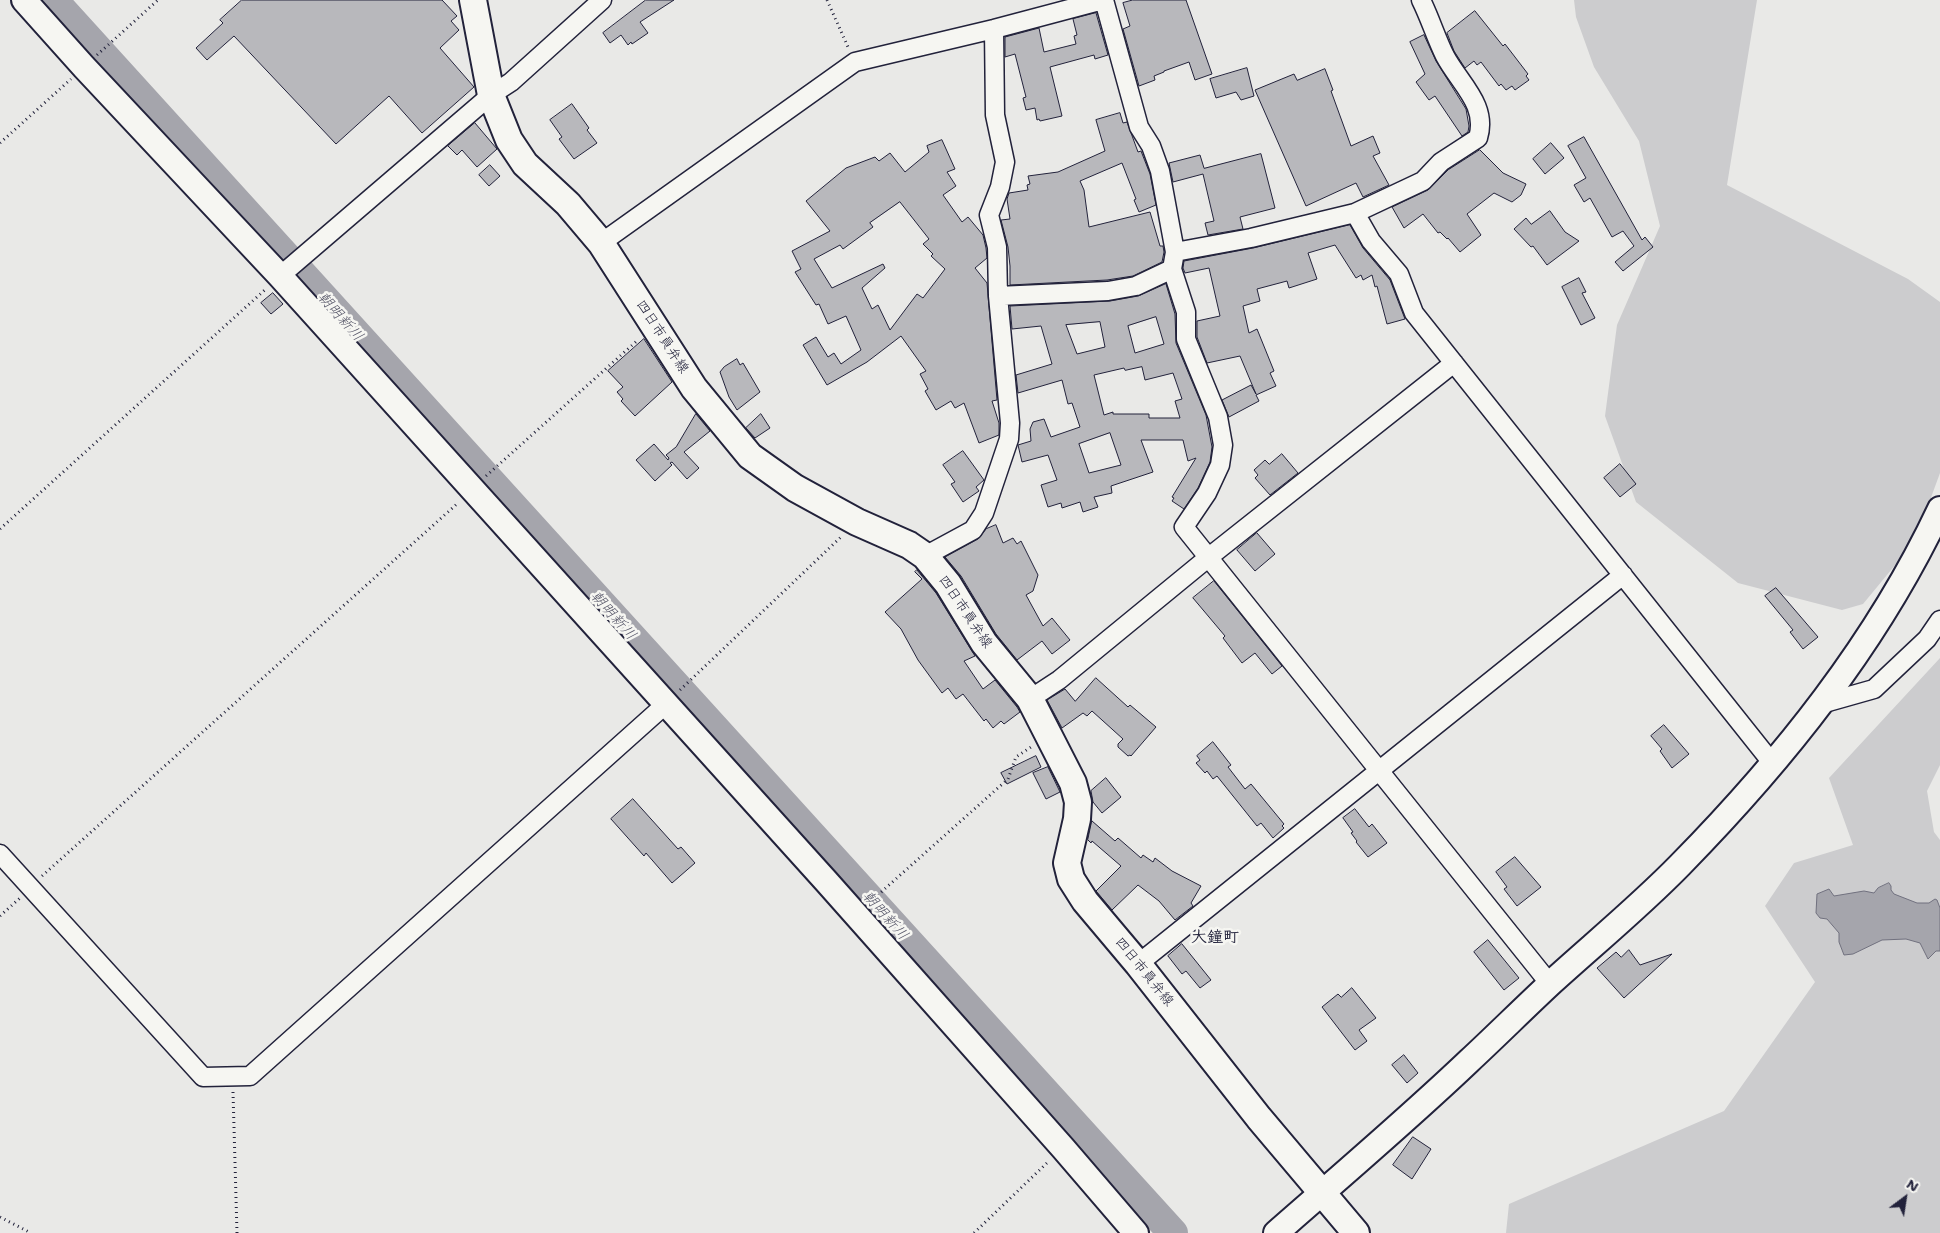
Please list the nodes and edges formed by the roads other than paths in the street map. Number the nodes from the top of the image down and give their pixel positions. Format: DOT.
graph roads {
  1 [pos="24,0"];
  2 [pos="473,0"];
  3 [pos="602,0"];
  4 [pos="1103,0"];
  5 [pos="1421,0"];
  6 [pos="994,29"];
  7 [pos="491,95"];
  8 [pos="1354,213"];
  9 [pos="601,243"];
  10 [pos="1173,261"];
  11 [pos="289,269"];
  12 [pos="998,296"];
  13 [pos="1454,362"];
  14 [pos="1940,509"];
  15 [pos="925,556"];
  16 [pos="1209,557"];
  17 [pos="1623,575"];
  18 [pos="1940,620"];
  19 [pos="1030,700"];
  20 [pos="666,704"];
  21 [pos="1821,704"];
  22 [pos="1773,764"];
  23 [pos="1380,770"];
  24 [pos="0,854"];
  25 [pos="1138,964"];
  26 [pos="1550,984"];
  27 [pos="1322,1193"];
  28 [pos="1136,1233"];
  29 [pos="1276,1233"];
  30 [pos="1356,1233"];
  1 -- 11 [label="street"];
  2 -- 7 [label="main road, 四日市員弁線"];
  3 -- 7 [label="street"];
  4 -- 6 [label="street"];
  4 -- 10 [label="street"];
  5 -- 8 [label="street"];
  6 -- 9 [label="street"];
  6 -- 12 [label="street"];
  7 -- 9 [label="main road, 四日市員弁線"];
  7 -- 11 [label="street"];
  8 -- 10 [label="street"];
  8 -- 13 [label="street"];
  9 -- 15 [label="main road, 四日市員弁線"];
  10 -- 12 [label="street"];
  10 -- 16 [label="street"];
  11 -- 20 [label="street"];
  12 -- 15 [label="street"];
  13 -- 16 [label="street"];
  13 -- 17 [label="street"];
  14 -- 21 [label="street"];
  15 -- 19 [label="main road, 四日市員弁線"];
  16 -- 19 [label="street"];
  16 -- 23 [label="street"];
  17 -- 22 [label="street"];
  17 -- 23 [label="street"];
  18 -- 21 [label="street"];
  19 -- 25 [label="main road, 四日市員弁線"];
  20 -- 24 [label="street"];
  20 -- 28 [label="street"];
  21 -- 22 [label="street"];
  22 -- 26 [label="street"];
  23 -- 25 [label="street"];
  23 -- 26 [label="street"];
  25 -- 27 [label="main road, 四日市員弁線"];
  26 -- 27 [label="street"];
  27 -- 29 [label="street"];
  27 -- 30 [label="main road, 四日市員弁線"];
}
